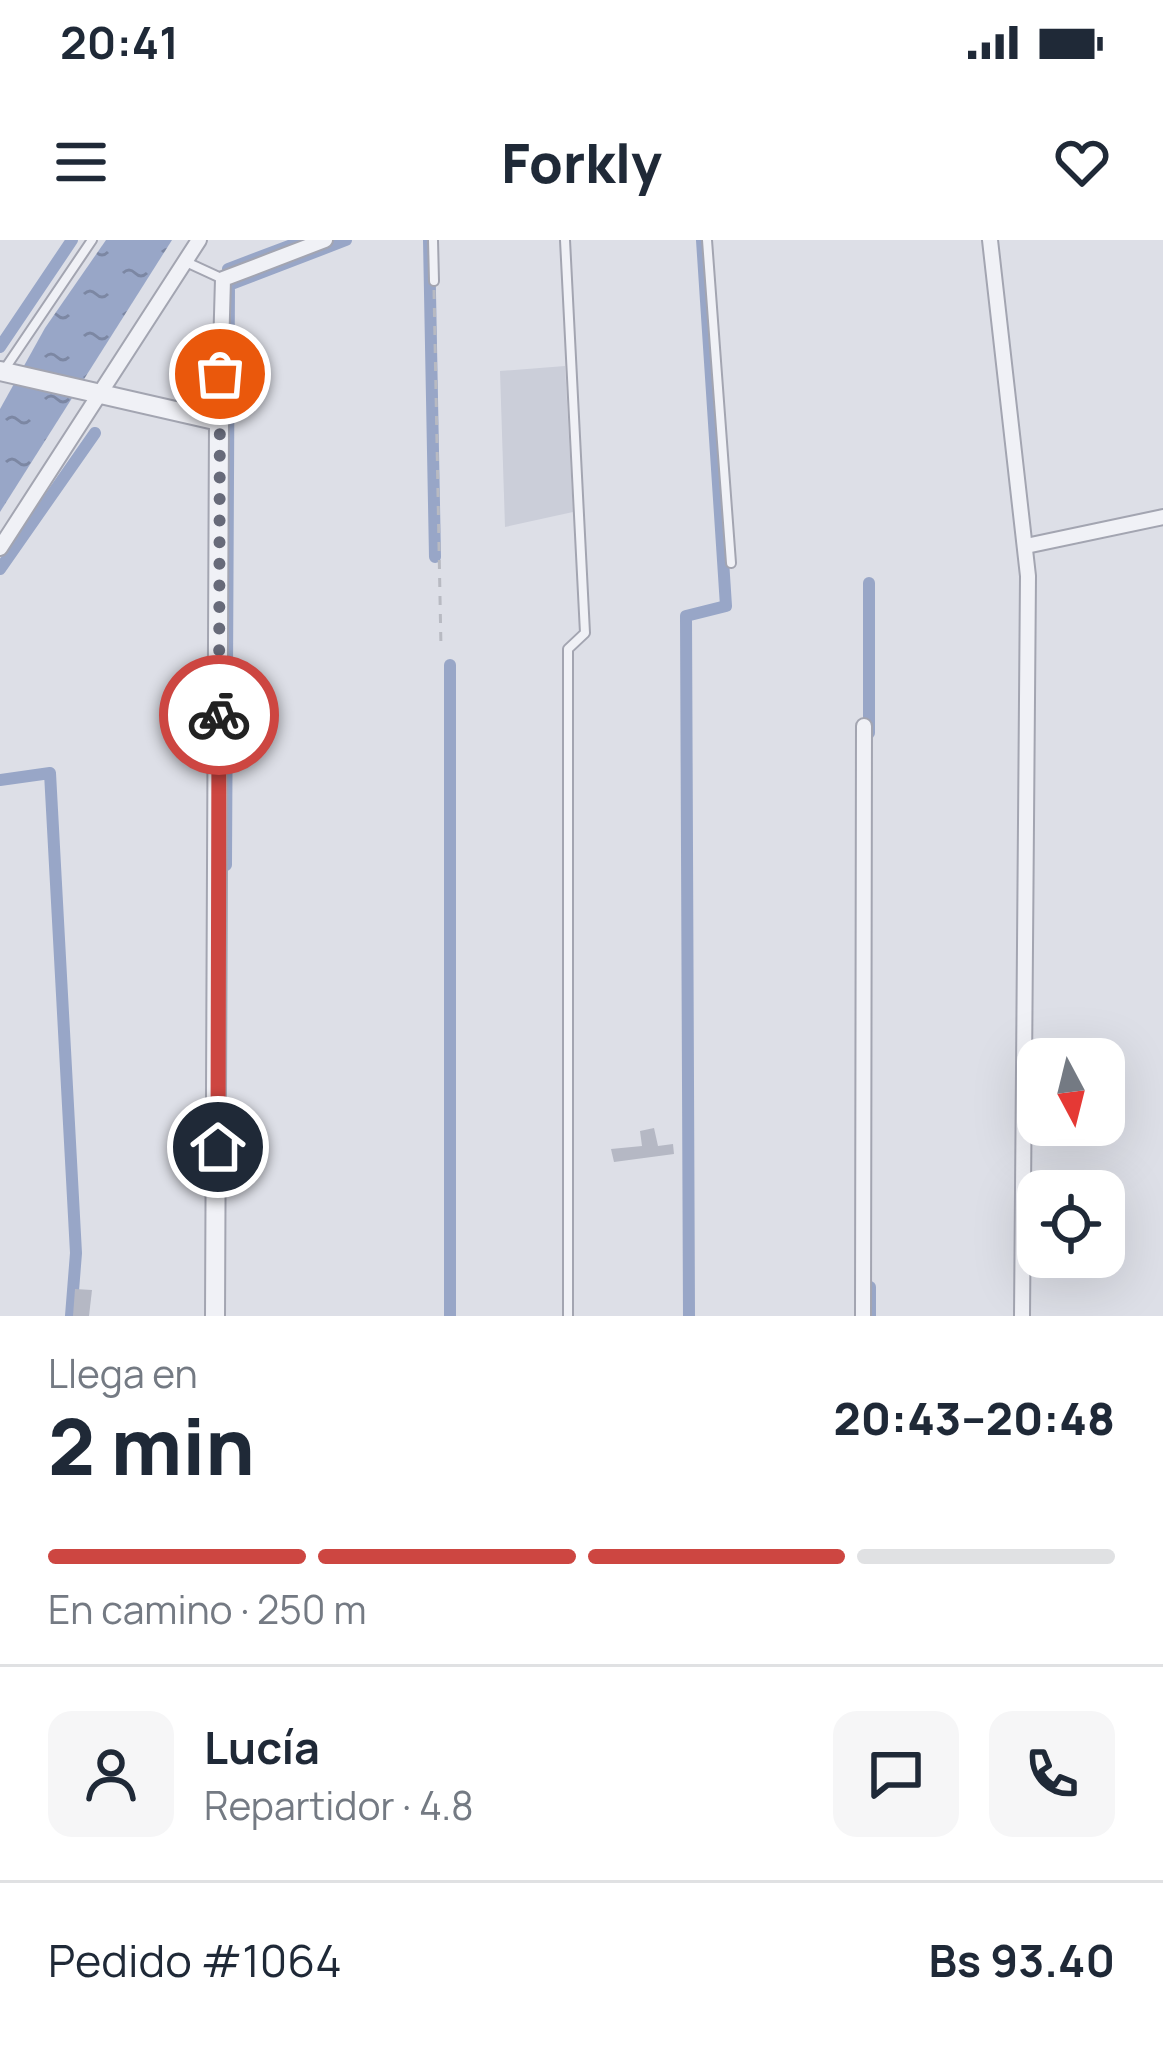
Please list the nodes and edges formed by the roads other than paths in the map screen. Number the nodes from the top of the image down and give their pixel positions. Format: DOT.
graph roads {
  1 [pos="92,240"];
  2 [pos="199,240"];
  3 [pos="325,240"];
  4 [pos="434,240"];
  5 [pos="565,240"];
  6 [pos="707,240"];
  7 [pos="990,240"];
  8 [pos="183,260"];
  9 [pos="223,279"];
  10 [pos="434,281"];
  11 [pos="4,373"];
  12 [pos="98,396"];
  13 [pos="219,421"];
  14 [pos="1163,517"];
  15 [pos="1026,546"];
  16 [pos="0,548"];
  17 [pos="731,563"];
  18 [pos="864,726"];
  19 [pos="215,1316"];
  20 [pos="568,1316"];
  21 [pos="863,1316"];
  22 [pos="1022,1316"];
  1 -- 11 [label="lane"];
  2 -- 8 [label="street"];
  3 -- 9 [label="street"];
  4 -- 10 [label="lane"];
  5 -- 20 [label="lane"];
  6 -- 17 [label="lane"];
  7 -- 15 [label="street"];
  8 -- 9 [label="lane"];
  8 -- 12 [label="street"];
  9 -- 13 [label="street"];
  11 -- 12 [label="street"];
  12 -- 13 [label="street"];
  12 -- 16 [label="street"];
  13 -- 19 [label="street"];
  14 -- 15 [label="street"];
  15 -- 22 [label="street"];
  18 -- 21 [label="street"];
}
